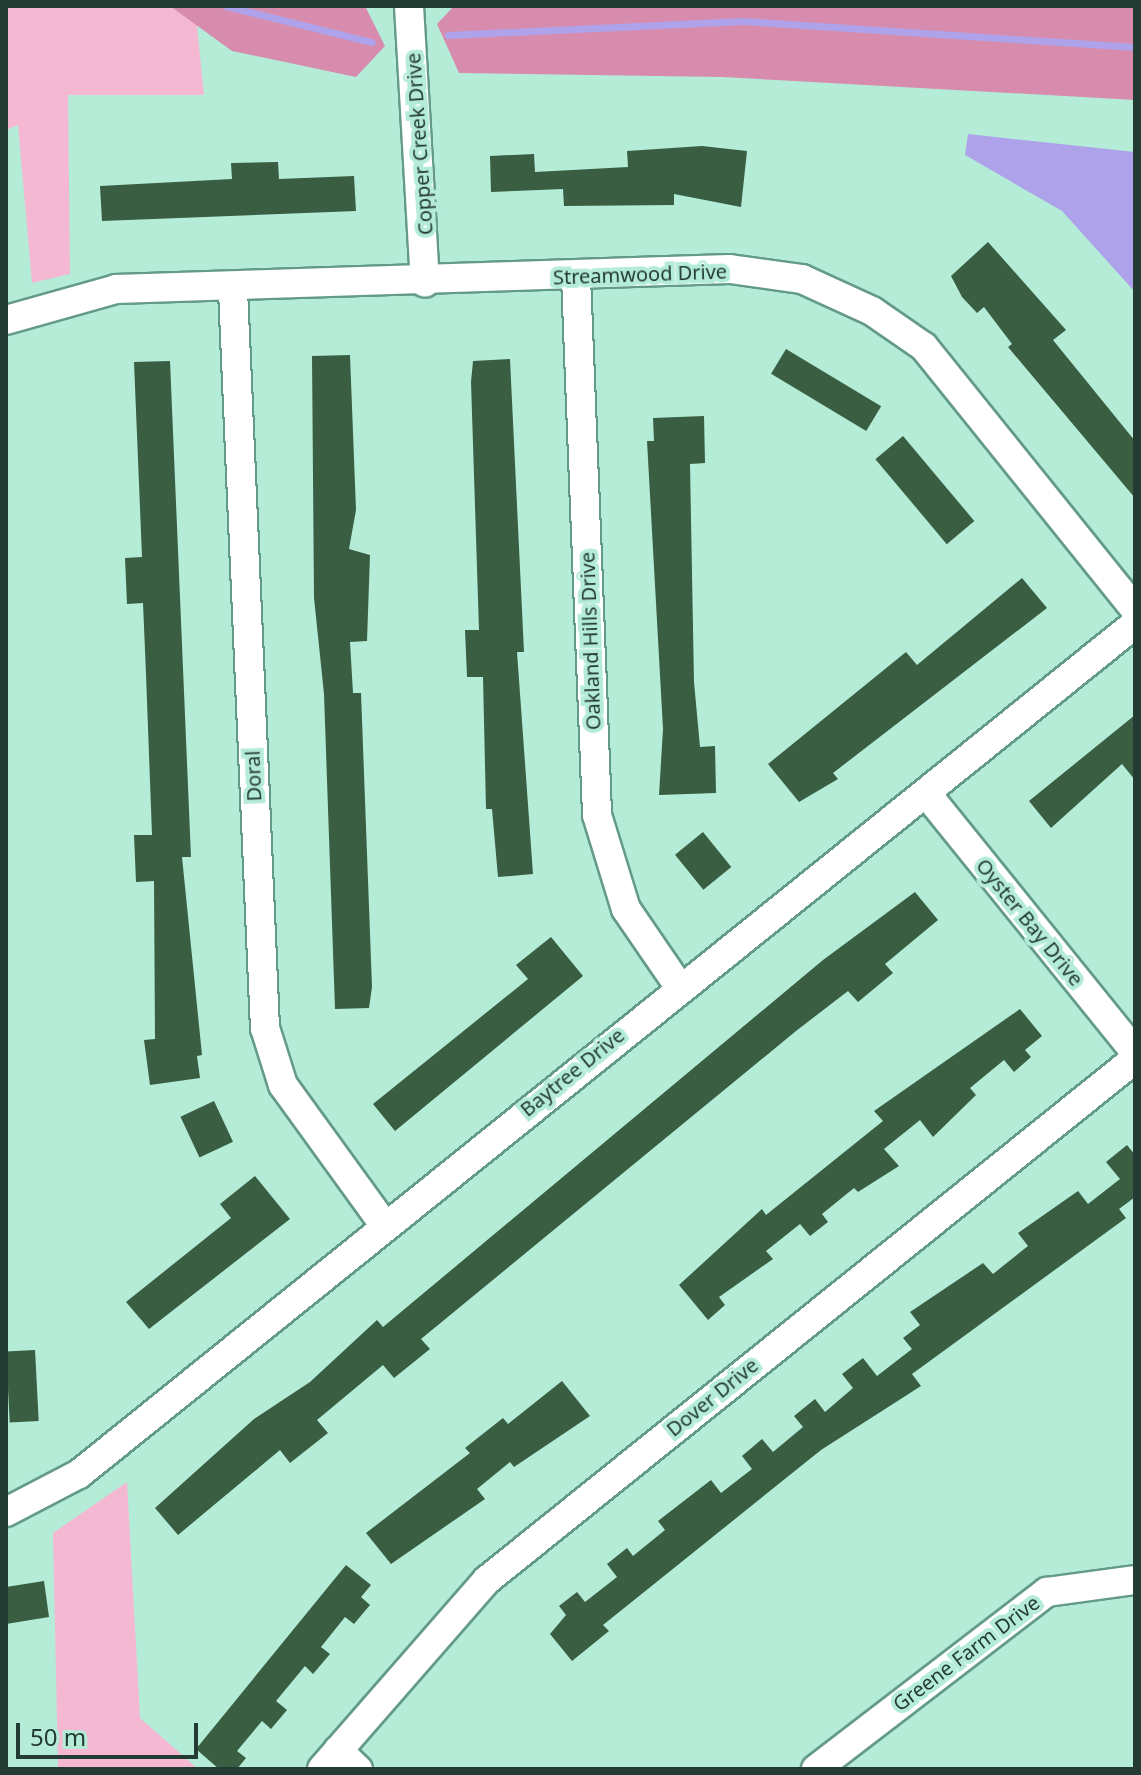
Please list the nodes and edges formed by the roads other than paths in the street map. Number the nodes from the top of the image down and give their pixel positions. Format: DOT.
graph roads {
  1 [pos="409,6"];
  2 [pos="576,277"];
  3 [pos="425,283"];
  4 [pos="233,290"];
  5 [pos="6,320"];
  6 [pos="1135,609"];
  7 [pos="1135,624"];
  8 [pos="926,793"];
  9 [pos="678,985"];
  10 [pos="1135,1052"];
  11 [pos="1135,1059"];
  12 [pos="385,1226"];
  13 [pos="6,1512"];
  14 [pos="1135,1580"];
  15 [pos="339,1763"];
  16 [pos="816,1769"];
  1 -- 3 [label="street, Copper Creek Drive"];
  2 -- 3 [label="street, Streamwood Drive"];
  2 -- 6 [label="street, Streamwood Drive"];
  2 -- 9 [label="street, Oakland Hills Drive"];
  3 -- 4 [label="street, Streamwood Drive"];
  4 -- 5 [label="street, Streamwood Drive"];
  4 -- 12 [label="street, Doral"];
  7 -- 8 [label="street, Baytree Drive"];
  8 -- 9 [label="street, Baytree Drive"];
  8 -- 10 [label="street, Oyster Bay Drive"];
  9 -- 12 [label="street, Baytree Drive"];
  11 -- 15 [label="street, Dover Drive"];
  12 -- 13 [label="street, Baytree Drive"];
  14 -- 16 [label="street, Greene Farm Drive"];
}
